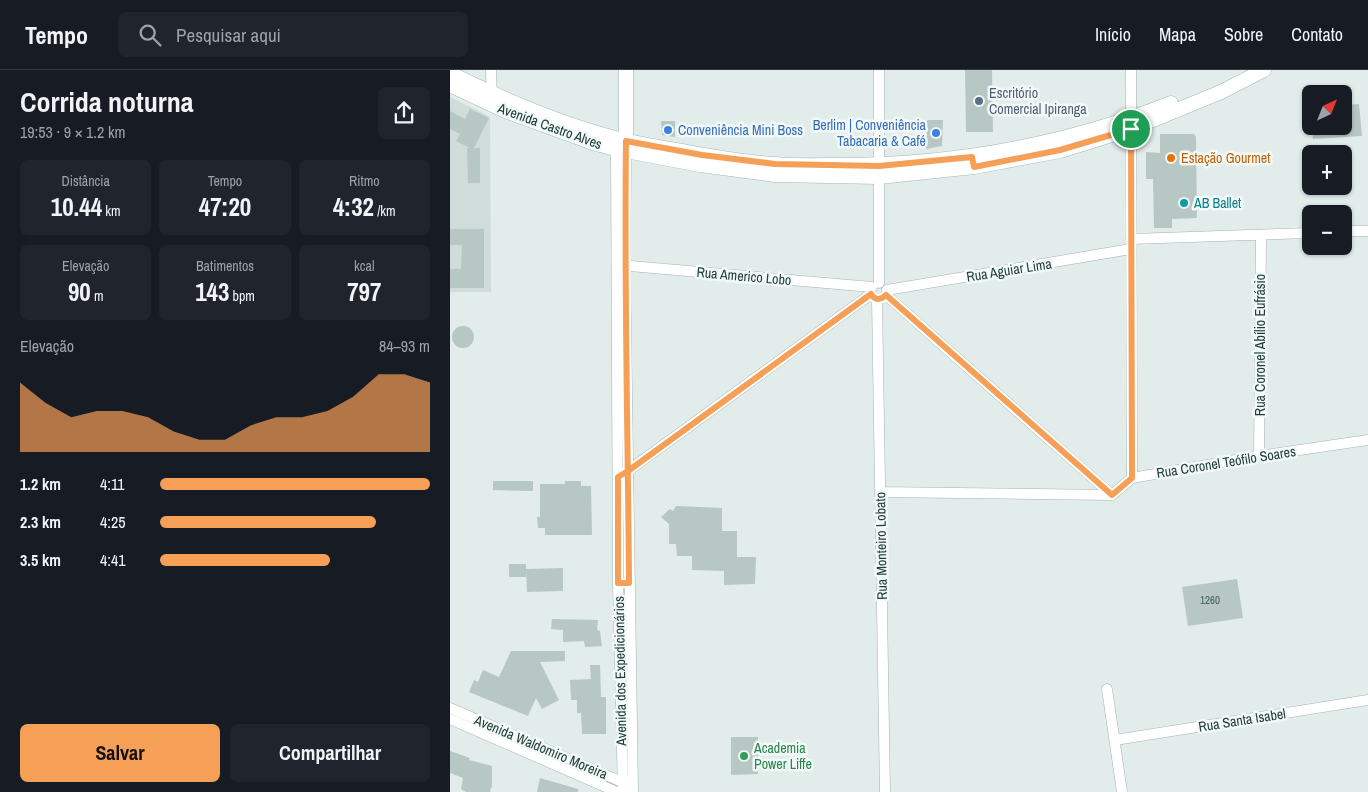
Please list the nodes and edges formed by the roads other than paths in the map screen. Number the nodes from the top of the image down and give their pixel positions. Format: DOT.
graph roads {
  1 [pos="491,70"];
  2 [pos="617,70"];
  3 [pos="626,70"];
  4 [pos="879,70"];
  5 [pos="1131,70"];
  6 [pos="1244,70"];
  7 [pos="1264,70"];
  8 [pos="450,73"];
  9 [pos="450,85"];
  10 [pos="1219,88"];
  11 [pos="492,99"];
  12 [pos="1131,124"];
  13 [pos="621,145"];
  14 [pos="879,171"];
  15 [pos="1368,230"];
  16 [pos="1352,231"];
  17 [pos="1302,233"];
  18 [pos="1260,235"];
  19 [pos="1131,244"];
  20 [pos="620,265"];
  21 [pos="879,291"];
  22 [pos="1368,440"];
  23 [pos="1259,456"];
  24 [pos="628,471"];
  25 [pos="618,477"];
  26 [pos="1132,478"];
  27 [pos="880,492"];
  28 [pos="1112,495"];
  29 [pos="618,583"];
  30 [pos="629,583"];
  31 [pos="1107,689"];
  32 [pos="620,700"];
  33 [pos="1368,700"];
  34 [pos="632,701"];
  35 [pos="450,708"];
  36 [pos="450,718"];
  37 [pos="1115,740"];
  38 [pos="628,787"];
  39 [pos="617,792"];
  40 [pos="885,792"];
  41 [pos="1122,792"];
  1 -- 11 [label="street"];
  2 -- 13 [label="main road, Avenida dos Expedicionários"];
  3 -- 13 [label="main road, Avenida dos Expedicionários"];
  4 -- 14 [label="street, Rua Monteiro Lobato"];
  5 -- 12 [label="street"];
  6 -- 10 [label="main road, Avenida Castro Alves"];
  7 -- 10 [label="main road, Avenida Castro Alves"];
  8 -- 11 [label="main road, Avenida Castro Alves"];
  9 -- 11 [label="main road, Avenida Castro Alves"];
  10 -- 12 [label="main road, Avenida Castro Alves"];
  11 -- 13 [label="main road, Avenida Castro Alves"];
  12 -- 14 [label="main road, Avenida Castro Alves"];
  12 -- 19 [label="street"];
  13 -- 14 [label="main road, Avenida Castro Alves"];
  13 -- 20 [label="street, Avenida dos Expedicionários"];
  14 -- 21 [label="street, Rua Monteiro Lobato"];
  15 -- 16 [label="street"];
  17 -- 18 [label="street, Rua Aguiar Lima"];
  18 -- 19 [label="street, Rua Aguiar Lima"];
  18 -- 23 [label="street, Rua Coronel Abílio Eufrásio"];
  19 -- 21 [label="street, Rua Aguiar Lima"];
  19 -- 26 [label="street"];
  20 -- 21 [label="street, Rua Americo Lobo"];
  20 -- 24 [label="street, Avenida dos Expedicionários"];
  20 -- 25 [label="street, Avenida dos Expedicionários"];
  21 -- 24 [label="street"];
  21 -- 27 [label="street, Rua Monteiro Lobato"];
  21 -- 28 [label="street"];
  22 -- 23 [label="street, Rua Coronel Teófilo Soares"];
  23 -- 26 [label="street, Rua Coronel Teófilo Soares"];
  24 -- 25 [label="street"];
  24 -- 30 [label="street, Avenida dos Expedicionários"];
  25 -- 29 [label="street, Avenida dos Expedicionários"];
  26 -- 28 [label="street"];
  27 -- 28 [label="street"];
  27 -- 40 [label="street, Rua Monteiro Lobato"];
  29 -- 30 [label="street"];
  29 -- 32 [label="street, Avenida dos Expedicionários"];
  30 -- 34 [label="street, Avenida dos Expedicionários"];
  31 -- 37 [label="street"];
  32 -- 34 [label="street"];
  32 -- 38 [label="street, Avenida dos Expedicionários"];
  33 -- 37 [label="street, Rua Santa Isabel"];
  34 -- 38 [label="street, Avenida dos Expedicionários"];
  35 -- 38 [label="street, Avenida Waldomiro Moreira"];
  36 -- 39 [label="street, Avenida Waldomiro Moreira"];
  37 -- 41 [label="street"];
}
